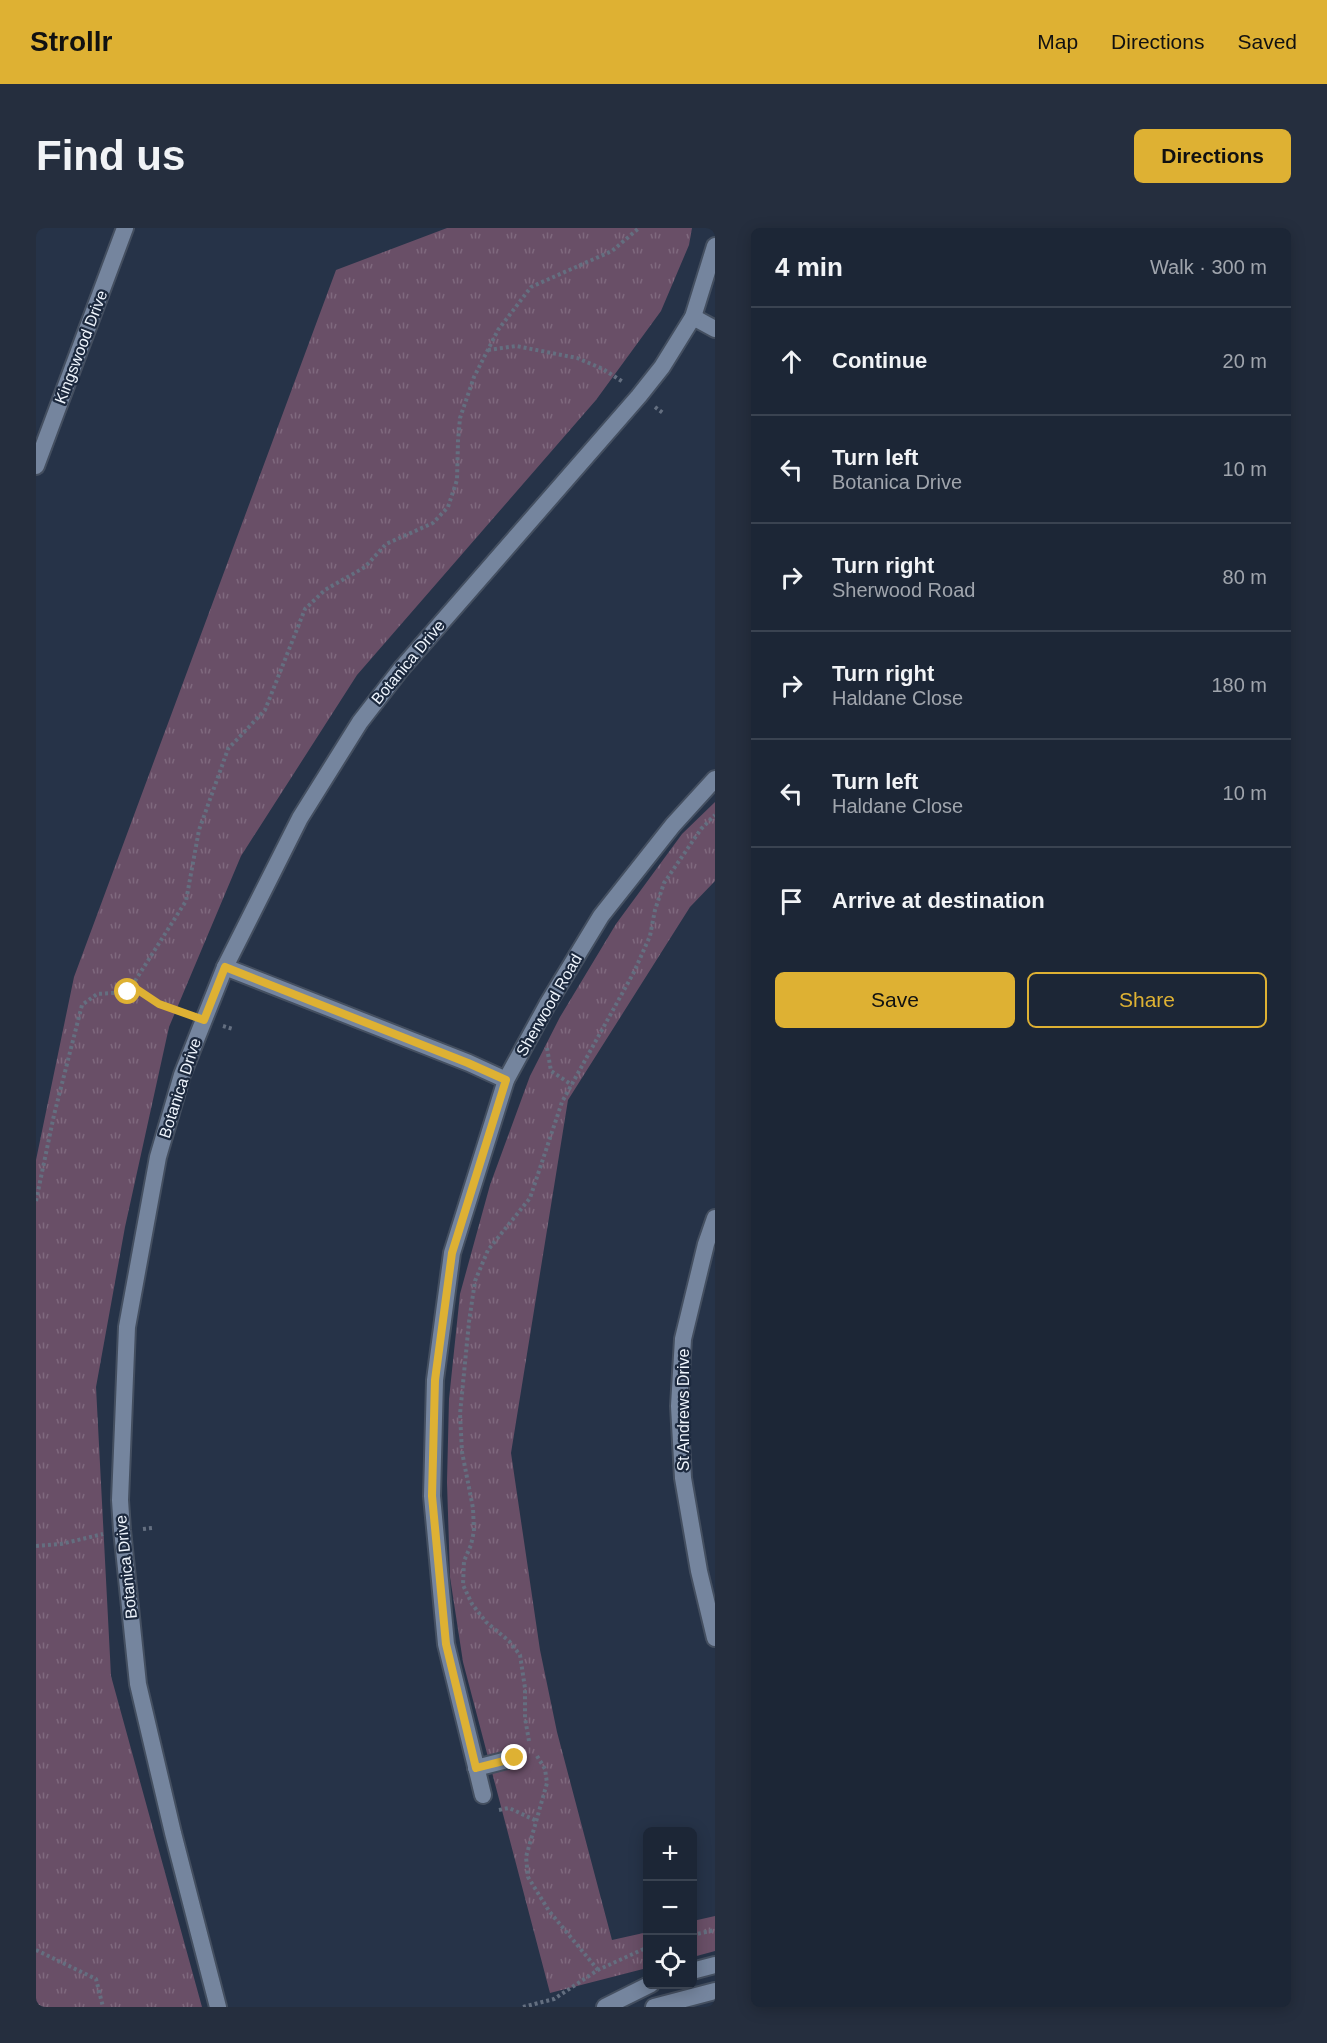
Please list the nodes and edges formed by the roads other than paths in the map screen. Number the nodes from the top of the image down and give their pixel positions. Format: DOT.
graph roads {
  1 [pos="125,228"];
  2 [pos="715,246"];
  3 [pos="693,316"];
  4 [pos="715,329"];
  5 [pos="36,466"];
  6 [pos="715,779"];
  7 [pos="225,967"];
  8 [pos="506,1080"];
  9 [pos="715,1218"];
  10 [pos="715,1638"];
  11 [pos="515,1758"];
  12 [pos="476,1768"];
  13 [pos="483,1795"];
  14 [pos="715,1965"];
  15 [pos="697,1970"];
  16 [pos="643,1988"];
  17 [pos="715,1991"];
  18 [pos="218,2007"];
  19 [pos="605,2007"];
  20 [pos="654,2007"];
  1 -- 5 [label="street, Kingswood Drive"];
  2 -- 3 [label="street, Botanica Drive"];
  3 -- 4 [label="street"];
  3 -- 7 [label="street, Botanica Drive"];
  6 -- 8 [label="street, Sherwood Road"];
  7 -- 8 [label="street"];
  7 -- 18 [label="street, Botanica Drive"];
  8 -- 12 [label="street, Sherwood Road"];
  9 -- 10 [label="street, St Andrews Drive"];
  11 -- 12 [label="street"];
  12 -- 13 [label="street, Sherwood Road"];
  14 -- 15 [label="street"];
  16 -- 19 [label="street"];
  17 -- 20 [label="street"];
}
